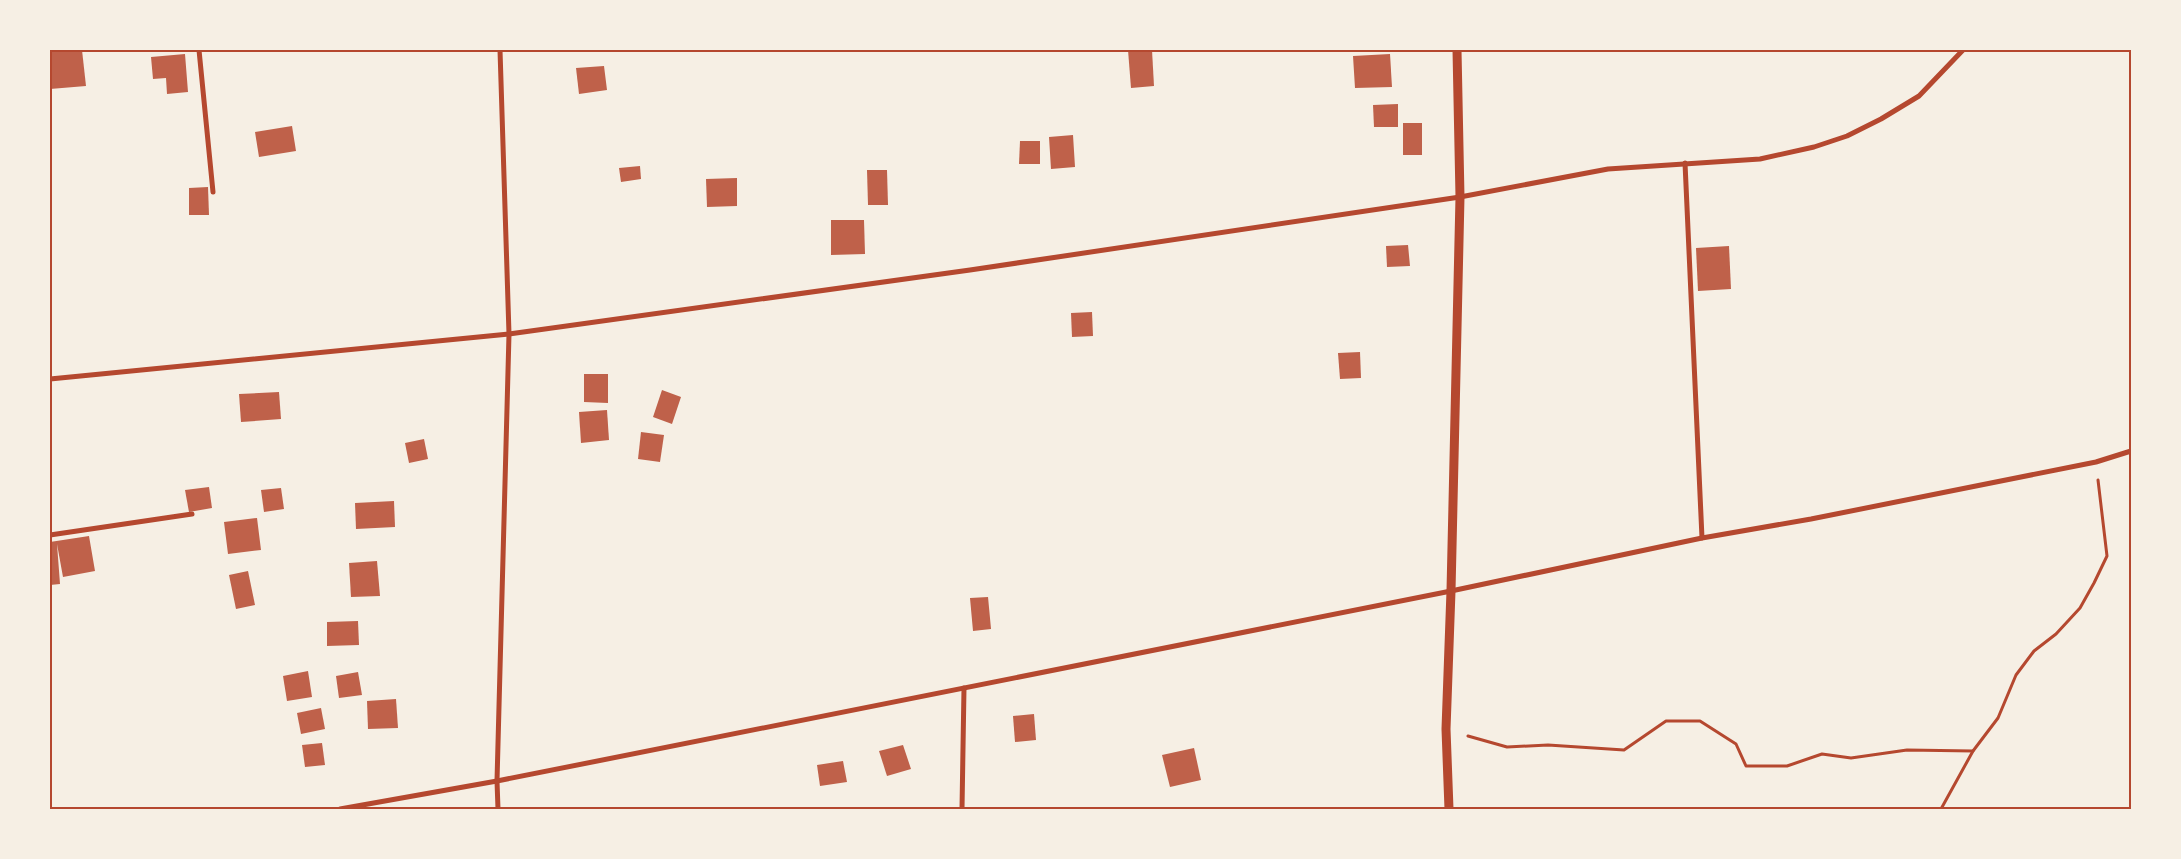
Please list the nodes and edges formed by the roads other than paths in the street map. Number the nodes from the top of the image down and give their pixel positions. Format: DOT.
graph roads {
  1 [pos="199,50"];
  2 [pos="500,50"];
  3 [pos="1456,50"];
  4 [pos="1963,50"];
  5 [pos="1685,163"];
  6 [pos="213,192"];
  7 [pos="1460,197"];
  8 [pos="509,334"];
  9 [pos="50,379"];
  10 [pos="2131,451"];
  11 [pos="192,514"];
  12 [pos="50,535"];
  13 [pos="1702,538"];
  14 [pos="1451,591"];
  15 [pos="964,688"];
  16 [pos="497,781"];
  17 [pos="340,809"];
  18 [pos="498,809"];
  19 [pos="962,809"];
  20 [pos="1449,809"];
  1 -- 6 [label="street"];
  2 -- 8 [label="street"];
  3 -- 7 [label="street"];
  4 -- 5 [label="street"];
  5 -- 7 [label="street"];
  5 -- 13 [label="street"];
  7 -- 8 [label="street"];
  7 -- 14 [label="street"];
  8 -- 9 [label="street"];
  8 -- 16 [label="street"];
  10 -- 13 [label="street"];
  11 -- 12 [label="street"];
  13 -- 14 [label="street"];
  14 -- 15 [label="street"];
  14 -- 20 [label="street"];
  15 -- 16 [label="street"];
  15 -- 19 [label="street"];
  16 -- 17 [label="street"];
  16 -- 18 [label="street"];
}
